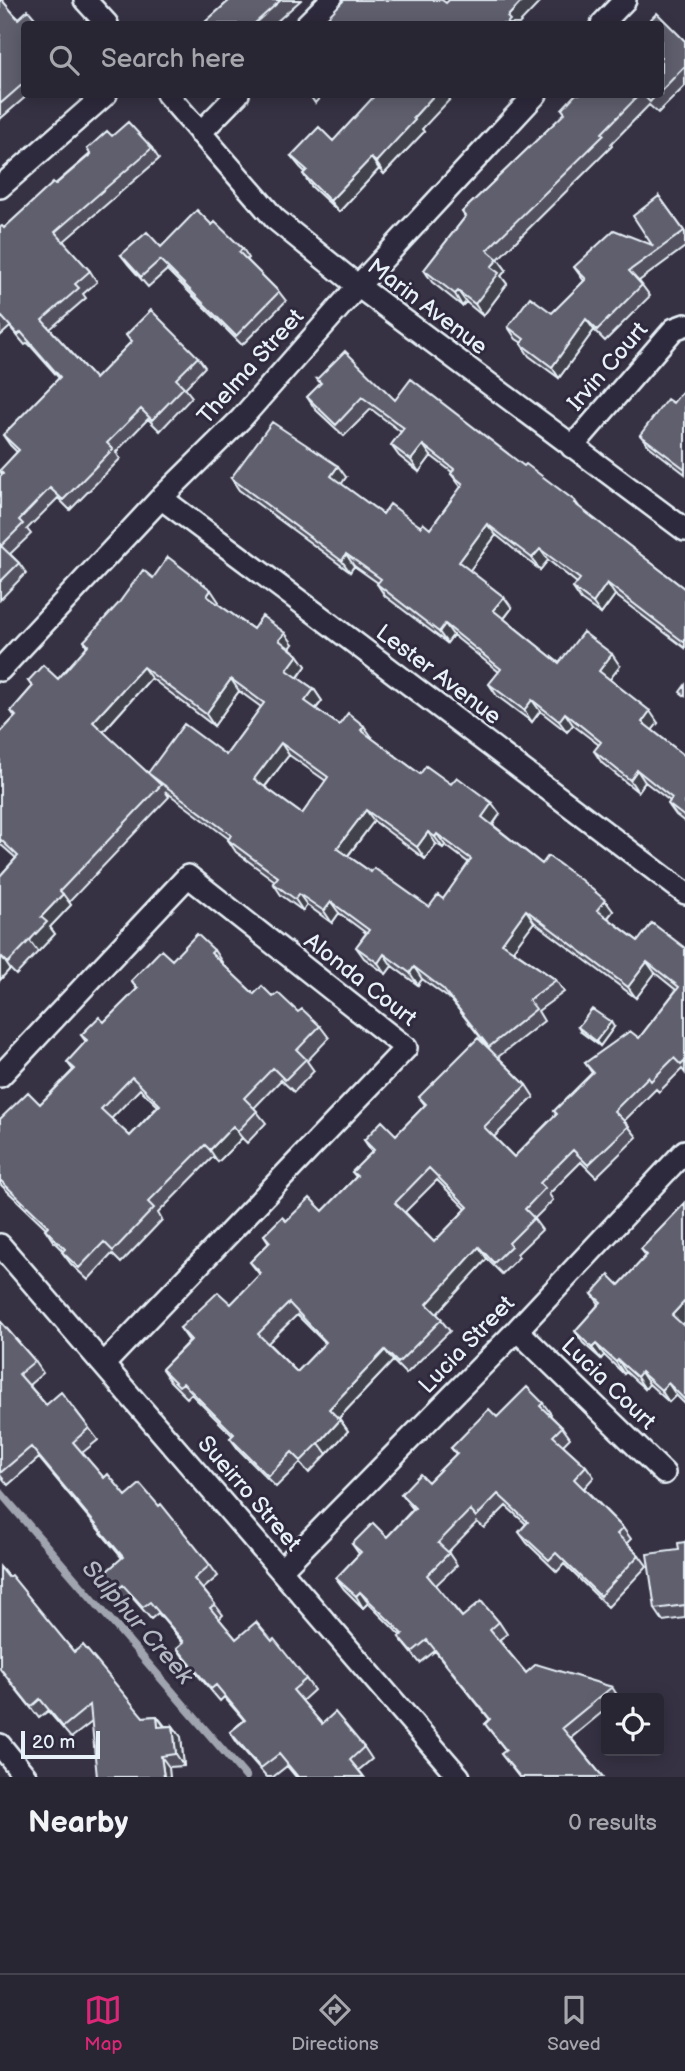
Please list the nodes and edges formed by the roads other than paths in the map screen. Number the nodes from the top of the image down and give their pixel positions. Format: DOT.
graph roads {
  1 [pos="85,0"];
  2 [pos="331,0"];
  3 [pos="625,0"];
  4 [pos="104,21"];
  5 [pos="310,21"];
  6 [pos="605,21"];
  7 [pos="101,98"];
  8 [pos="170,98"];
  9 [pos="233,98"];
  10 [pos="532,98"];
  11 [pos="200,133"];
  12 [pos="0,187"];
  13 [pos="358,286"];
  14 [pos="685,325"];
  15 [pos="572,447"];
  16 [pos="161,498"];
  17 [pos="685,530"];
  18 [pos="0,670"];
  19 [pos="685,894"];
  20 [pos="0,1076"];
  21 [pos="685,1151"];
  22 [pos="0,1245"];
  23 [pos="517,1330"];
  24 [pos="104,1364"];
  25 [pos="664,1473"];
  26 [pos="281,1570"];
  27 [pos="0,1745"];
  28 [pos="26,1777"];
  29 [pos="458,1777"];
  1 -- 4 [label="street"];
  2 -- 5 [label="street"];
  3 -- 6 [label="street"];
  7 -- 12 [label="street"];
  8 -- 11 [label="street, Marin Avenue"];
  9 -- 11 [label="street"];
  10 -- 13 [label="street, Thelma Street"];
  11 -- 13 [label="street, Marin Avenue"];
  13 -- 15 [label="street, Marin Avenue"];
  13 -- 16 [label="street, Thelma Street"];
  14 -- 15 [label="street, Irvin Court"];
  15 -- 17 [label="street, Marin Avenue"];
  16 -- 18 [label="street, Thelma Street"];
  16 -- 19 [label="street, Lester Avenue"];
  20 -- 24 [label="street, Alonda Court"];
  21 -- 23 [label="street, Lucia Street"];
  22 -- 24 [label="street, Sueirro Street"];
  23 -- 25 [label="street, Lucia Court"];
  23 -- 26 [label="street, Lucia Street"];
  24 -- 26 [label="street, Sueirro Street"];
  26 -- 29 [label="street, Sueirro Street"];
  27 -- 28 [label="street"];
}
